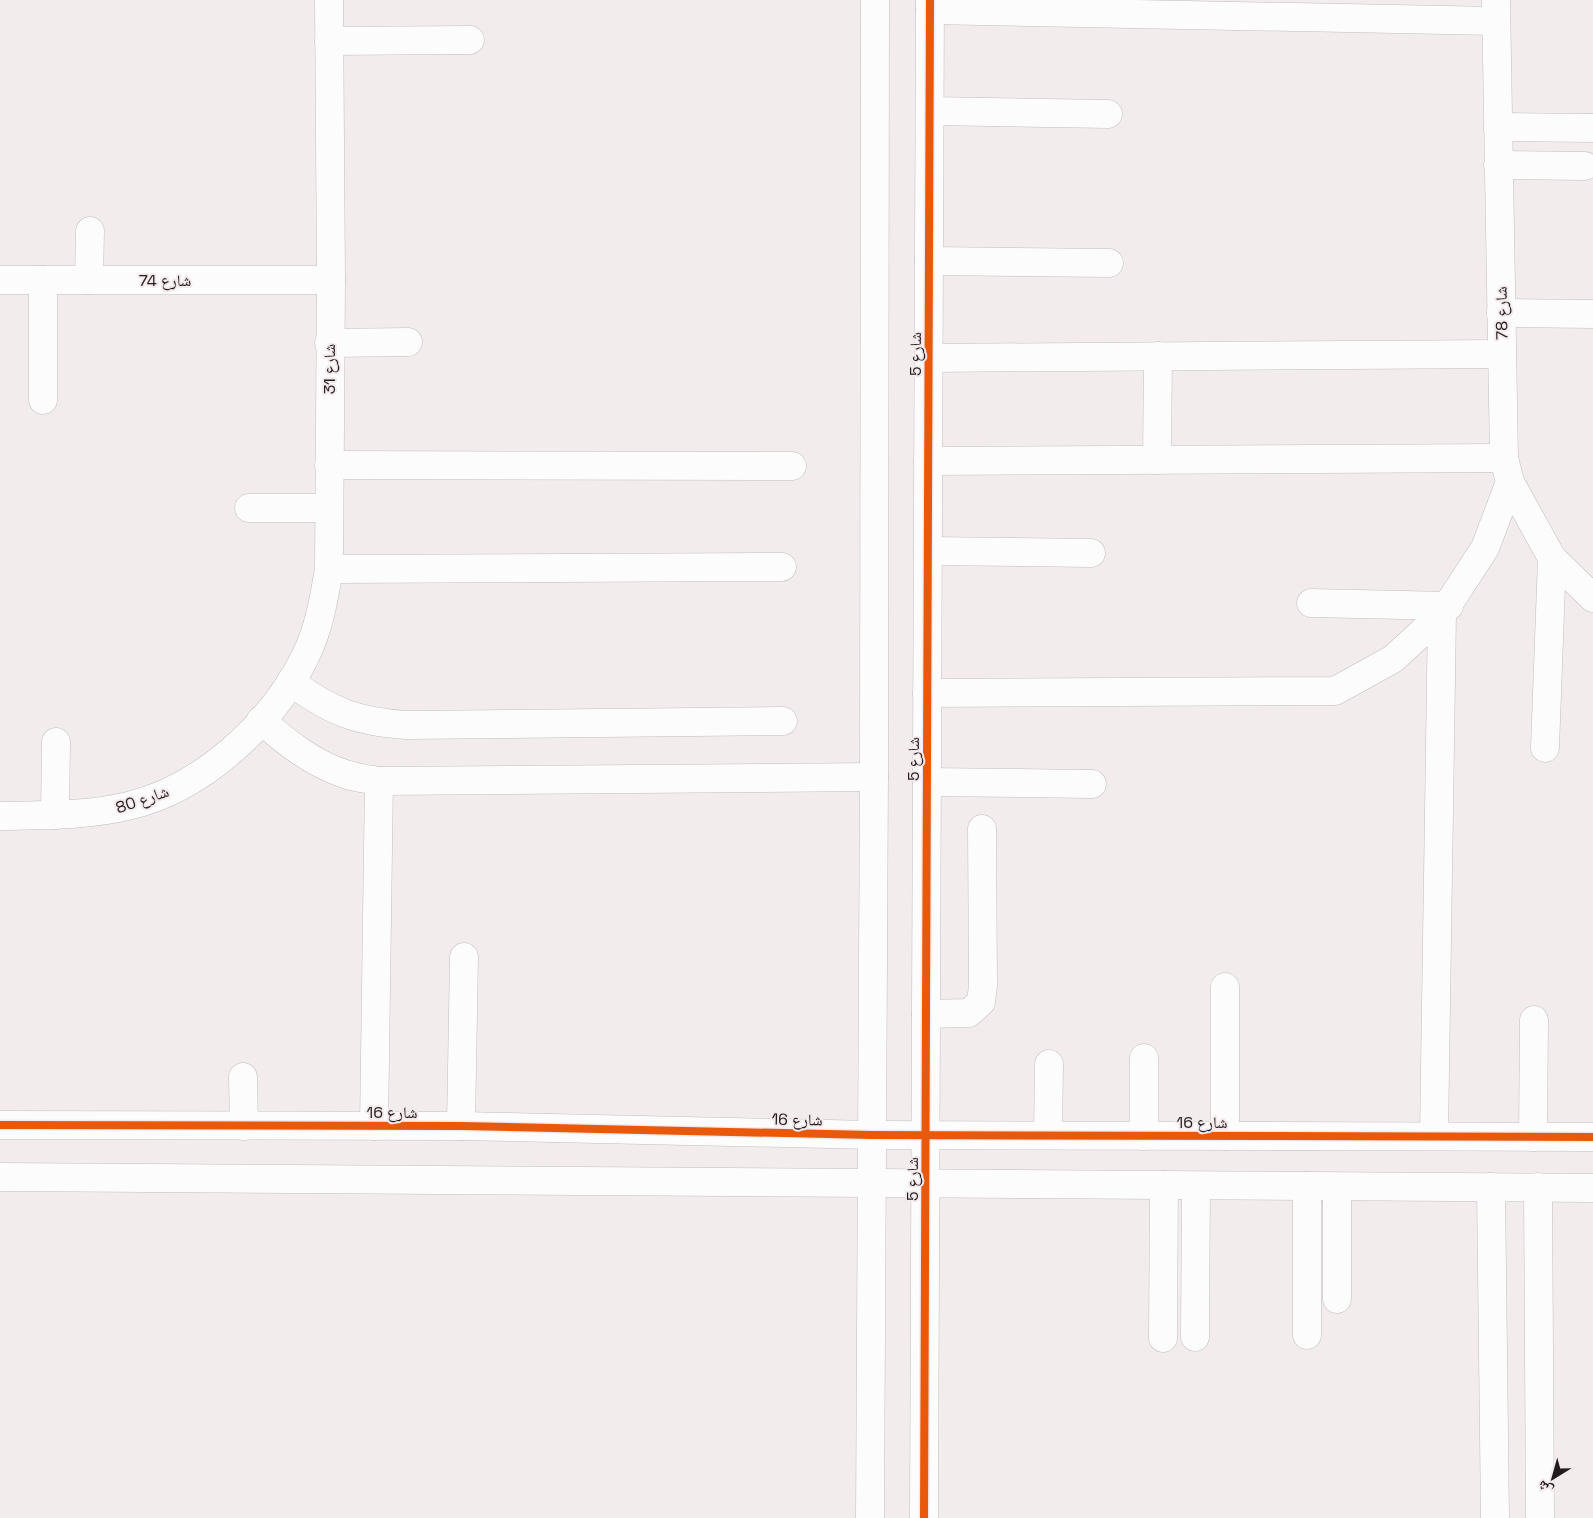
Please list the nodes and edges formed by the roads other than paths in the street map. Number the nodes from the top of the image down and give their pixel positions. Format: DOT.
graph roads {
  1 [pos="329,0"];
  2 [pos="876,0"];
  3 [pos="930,5"];
  4 [pos="1496,10"];
  5 [pos="470,40"];
  6 [pos="329,41"];
  7 [pos="930,111"];
  8 [pos="1108,114"];
  9 [pos="1498,127"];
  10 [pos="1593,128"];
  11 [pos="1498,165"];
  12 [pos="1585,166"];
  13 [pos="90,231"];
  14 [pos="929,261"];
  15 [pos="1109,263"];
  16 [pos="0,280"];
  17 [pos="43,280"];
  18 [pos="89,280"];
  19 [pos="331,280"];
  20 [pos="1501,313"];
  21 [pos="1593,314"];
  22 [pos="408,342"];
  23 [pos="329,343"];
  24 [pos="1502,354"];
  25 [pos="1158,356"];
  26 [pos="928,358"];
  27 [pos="43,400"];
  28 [pos="1157,460"];
  29 [pos="928,461"];
  30 [pos="329,465"];
  31 [pos="792,466"];
  32 [pos="1507,470"];
  33 [pos="249,508"];
  34 [pos="329,508"];
  35 [pos="928,551"];
  36 [pos="1092,553"];
  37 [pos="1552,558"];
  38 [pos="782,567"];
  39 [pos="329,570"];
  40 [pos="1593,598"];
  41 [pos="1311,603"];
  42 [pos="1446,610"];
  43 [pos="291,682"];
  44 [pos="927,693"];
  45 [pos="261,720"];
  46 [pos="783,721"];
  47 [pos="56,742"];
  48 [pos="1545,748"];
  49 [pos="874,777"];
  50 [pos="379,781"];
  51 [pos="927,782"];
  52 [pos="1092,784"];
  53 [pos="55,815"];
  54 [pos="0,816"];
  55 [pos="982,830"];
  56 [pos="464,957"];
  57 [pos="1225,987"];
  58 [pos="926,1014"];
  59 [pos="1534,1020"];
  60 [pos="1144,1058"];
  61 [pos="1049,1064"];
  62 [pos="243,1077"];
  63 [pos="0,1125"];
  64 [pos="244,1126"];
  65 [pos="374,1126"];
  66 [pos="461,1126"];
  67 [pos="872,1135"];
  68 [pos="926,1135"];
  69 [pos="1048,1135"];
  70 [pos="1144,1136"];
  71 [pos="1225,1136"];
  72 [pos="1434,1136"];
  73 [pos="1533,1137"];
  74 [pos="1593,1137"];
  75 [pos="0,1177"];
  76 [pos="872,1184"];
  77 [pos="926,1185"];
  78 [pos="1164,1185"];
  79 [pos="1196,1186"];
  80 [pos="1307,1186"];
  81 [pos="1337,1187"];
  82 [pos="1491,1187"];
  83 [pos="1538,1188"];
  84 [pos="1593,1188"];
  85 [pos="1337,1299"];
  86 [pos="1307,1335"];
  87 [pos="1196,1337"];
  88 [pos="1163,1338"];
  89 [pos="870,1518"];
  90 [pos="924,1518"];
  91 [pos="1495,1518"];
  92 [pos="1540,1518"];
  1 -- 6 [label="street, شارع 31"];
  2 -- 49 [label="street"];
  3 -- 4 [label="street"];
  3 -- 7 [label="street, شارع 5"];
  4 -- 9 [label="street, شارع 78"];
  5 -- 6 [label="street"];
  6 -- 19 [label="street, شارع 31"];
  7 -- 8 [label="street"];
  7 -- 14 [label="street, شارع 5"];
  9 -- 10 [label="street"];
  9 -- 11 [label="street, شارع 78"];
  11 -- 12 [label="street"];
  11 -- 20 [label="street, شارع 78"];
  13 -- 18 [label="street"];
  14 -- 15 [label="street"];
  14 -- 26 [label="street, شارع 5"];
  16 -- 17 [label="street, شارع 74"];
  17 -- 18 [label="street, شارع 74"];
  17 -- 27 [label="street"];
  18 -- 19 [label="street, شارع 74"];
  19 -- 23 [label="street, شارع 31"];
  20 -- 21 [label="street"];
  20 -- 24 [label="street, شارع 78"];
  22 -- 23 [label="street"];
  23 -- 30 [label="street, شارع 31"];
  24 -- 25 [label="street"];
  24 -- 32 [label="street, شارع 78"];
  25 -- 26 [label="street"];
  25 -- 28 [label="street"];
  26 -- 29 [label="street, شارع 5"];
  28 -- 29 [label="street"];
  28 -- 32 [label="street"];
  29 -- 35 [label="street, شارع 5"];
  30 -- 31 [label="street"];
  30 -- 34 [label="street, شارع 31"];
  32 -- 37 [label="street, شارع 78"];
  32 -- 42 [label="street"];
  33 -- 34 [label="street"];
  34 -- 39 [label="street, شارع 31"];
  35 -- 36 [label="street"];
  35 -- 44 [label="street, شارع 5"];
  37 -- 40 [label="street, شارع 78"];
  37 -- 48 [label="street"];
  38 -- 39 [label="street"];
  39 -- 43 [label="street, شارع 31"];
  41 -- 42 [label="street"];
  42 -- 44 [label="street"];
  42 -- 72 [label="street"];
  43 -- 45 [label="street, شارع 31"];
  43 -- 46 [label="street"];
  44 -- 51 [label="street, شارع 5"];
  45 -- 50 [label="street"];
  45 -- 53 [label="street, شارع 80"];
  47 -- 53 [label="street"];
  49 -- 50 [label="street"];
  49 -- 67 [label="street"];
  50 -- 65 [label="street"];
  51 -- 52 [label="street"];
  51 -- 58 [label="street, شارع 5"];
  53 -- 54 [label="street, شارع 80"];
  55 -- 58 [label="street"];
  56 -- 66 [label="street"];
  57 -- 71 [label="street"];
  58 -- 68 [label="street, شارع 5"];
  59 -- 73 [label="street"];
  60 -- 70 [label="street"];
  61 -- 69 [label="street"];
  62 -- 64 [label="street"];
  63 -- 64 [label="street, شارع 16"];
  64 -- 65 [label="street, شارع 16"];
  65 -- 66 [label="street, شارع 16"];
  66 -- 67 [label="street, شارع 16"];
  67 -- 68 [label="street, شارع 16"];
  67 -- 76 [label="street"];
  68 -- 69 [label="street, شارع 16"];
  68 -- 77 [label="street, شارع 5"];
  69 -- 70 [label="street, شارع 16"];
  70 -- 71 [label="street, شارع 16"];
  71 -- 72 [label="street, شارع 16"];
  72 -- 73 [label="street, شارع 16"];
  73 -- 74 [label="street, شارع 16"];
  75 -- 76 [label="street"];
  76 -- 77 [label="street"];
  76 -- 89 [label="street"];
  77 -- 78 [label="street"];
  77 -- 90 [label="street, شارع 5"];
  78 -- 79 [label="street"];
  78 -- 88 [label="street"];
  79 -- 80 [label="street"];
  79 -- 87 [label="street"];
  80 -- 81 [label="street"];
  80 -- 86 [label="street"];
  81 -- 82 [label="street"];
  81 -- 85 [label="street"];
  82 -- 83 [label="street"];
  82 -- 91 [label="street"];
  83 -- 84 [label="street"];
  83 -- 92 [label="street"];
}
